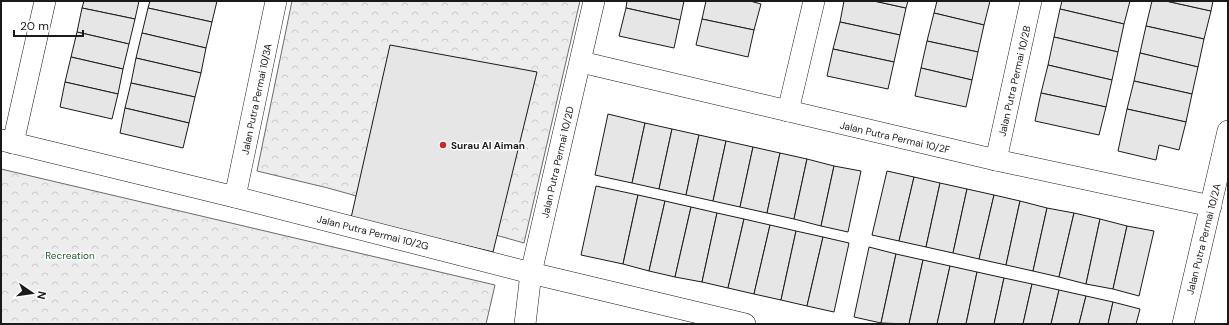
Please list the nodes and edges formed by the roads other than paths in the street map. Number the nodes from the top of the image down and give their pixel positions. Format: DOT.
graph roads {
  1 [pos="45,1"];
  2 [pos="276,1"];
  3 [pos="594,1"];
  4 [pos="814,1"];
  5 [pos="1031,1"];
  6 [pos="581,62"];
  7 [pos="788,111"];
  8 [pos="1228,130"];
  9 [pos="7,142"];
  10 [pos="996,160"];
  11 [pos="235,197"];
  12 [pos="1211,206"];
  13 [pos="531,273"];
  14 [pos="525,324"];
  15 [pos="745,324"];
  16 [pos="1183,324"];
  1 -- 9 [label="street"];
  2 -- 11 [label="street, Jalan Putra Permai 10/3A"];
  3 -- 6 [label="street, Jalan Putra Permai 10/2D"];
  4 -- 7 [label="street"];
  5 -- 10 [label="street, Jalan Putra Permai 10/2B"];
  6 -- 7 [label="street, Jalan Putra Permai 10/2F"];
  6 -- 13 [label="street, Jalan Putra Permai 10/2D"];
  7 -- 10 [label="street, Jalan Putra Permai 10/2F"];
  8 -- 12 [label="street, Jalan Putra Permai 10/2A"];
  9 -- 11 [label="street, Jalan Putra Permai 10/2G"];
  10 -- 12 [label="street, Jalan Putra Permai 10/2F"];
  11 -- 13 [label="street, Jalan Putra Permai 10/2G"];
  12 -- 16 [label="street, Jalan Putra Permai 10/2A"];
  13 -- 14 [label="street, Jalan Putra Permai 10/2D"];
  13 -- 15 [label="street, Jalan Putra Permai 10/2G"];
}
